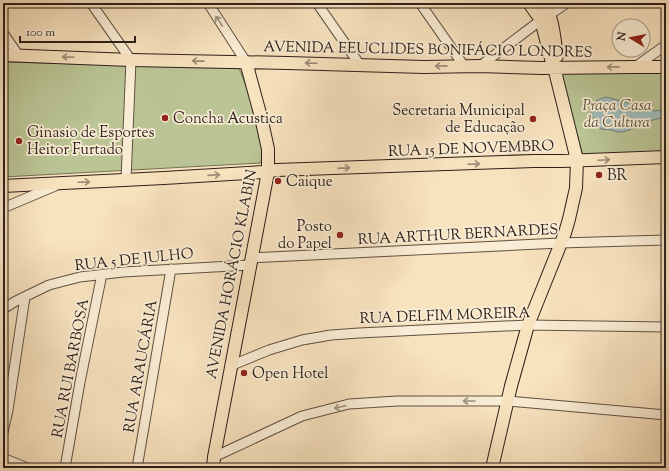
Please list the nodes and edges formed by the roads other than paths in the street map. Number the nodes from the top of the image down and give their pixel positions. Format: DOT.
graph roads {
  1 [pos="91,3"];
  2 [pos="208,3"];
  3 [pos="317,3"];
  4 [pos="420,3"];
  5 [pos="529,3"];
  6 [pos="543,3"];
  7 [pos="567,3"];
  8 [pos="545,17"];
  9 [pos="3,33"];
  10 [pos="666,45"];
  11 [pos="3,55"];
  12 [pos="19,56"];
  13 [pos="131,60"];
  14 [pos="242,62"];
  15 [pos="360,65"];
  16 [pos="464,66"];
  17 [pos="480,66"];
  18 [pos="554,67"];
  19 [pos="635,67"];
  20 [pos="666,67"];
  21 [pos="666,157"];
  22 [pos="576,160"];
  23 [pos="272,171"];
  24 [pos="126,180"];
  25 [pos="62,183"];
  26 [pos="3,186"];
  27 [pos="3,208"];
  28 [pos="666,240"];
  29 [pos="560,243"];
  30 [pos="250,261"];
  31 [pos="171,269"];
  32 [pos="102,274"];
  33 [pos="25,297"];
  34 [pos="3,309"];
  35 [pos="528,325"];
  36 [pos="666,328"];
  37 [pos="230,366"];
  38 [pos="508,401"];
  39 [pos="666,414"];
  40 [pos="3,432"];
  41 [pos="3,458"];
  42 [pos="213,462"];
  43 [pos="27,468"];
  44 [pos="65,468"];
  45 [pos="137,468"];
  46 [pos="492,468"];
  1 -- 13 [label="street"];
  14 -- 2 [label="street, AVENIDA HORÁCIO KLABIN, one-way"];
  3 -- 15 [label="street"];
  4 -- 16 [label="street"];
  5 -- 8 [label="main road"];
  6 -- 8 [label="main road"];
  7 -- 8 [label="street"];
  8 -- 17 [label="street"];
  8 -- 18 [label="main road"];
  9 -- 12 [label="street"];
  10 -- 19 [label="street"];
  11 -- 12 [label="main road, AVENIDA EEUCLIDES BONIFÁCIO LONDRES"];
  13 -- 12 [label="main road, AVENIDA EEUCLIDES BONIFÁCIO LONDRES, one-way"];
  14 -- 13 [label="main road, AVENIDA EEUCLIDES BONIFÁCIO LONDRES, one-way"];
  13 -- 24 [label="street"];
  15 -- 14 [label="main road, AVENIDA EEUCLIDES BONIFÁCIO LONDRES, one-way"];
  14 -- 23 [label="main road, AVENIDA HORÁCIO KLABIN"];
  16 -- 15 [label="main road, AVENIDA EEUCLIDES BONIFÁCIO LONDRES, one-way"];
  16 -- 17 [label="main road, AVENIDA EEUCLIDES BONIFÁCIO LONDRES"];
  17 -- 18 [label="main road, AVENIDA EEUCLIDES BONIFÁCIO LONDRES"];
  19 -- 18 [label="main road, AVENIDA EEUCLIDES BONIFÁCIO LONDRES, one-way"];
  18 -- 22 [label="main road"];
  19 -- 20 [label="main road, AVENIDA EEUCLIDES BONIFÁCIO LONDRES"];
  22 -- 21 [label="main road, RUA 15 DE NOVEMBRO, one-way"];
  23 -- 22 [label="main road, RUA 15 DE NOVEMBRO, one-way"];
  22 -- 29 [label="main road"];
  24 -- 23 [label="main road, RUA 15 DE NOVEMBRO, one-way"];
  23 -- 30 [label="main road, AVENIDA HORÁCIO KLABIN"];
  25 -- 24 [label="main road, RUA 15 DE NOVEMBRO, one-way"];
  25 -- 26 [label="main road, RUA 15 DE NOVEMBRO"];
  25 -- 27 [label="street"];
  28 -- 29 [label="street, RUA ARTHUR BERNARDES"];
  29 -- 30 [label="street, RUA ARTHUR BERNARDES"];
  29 -- 35 [label="main road"];
  30 -- 31 [label="street, RUA 5 DE JULHO"];
  30 -- 37 [label="main road, AVENIDA HORÁCIO KLABIN"];
  31 -- 32 [label="street, RUA 5 DE JULHO"];
  31 -- 45 [label="street, RUA ARAUCÁRIA"];
  32 -- 33 [label="street, RUA 5 DE JULHO"];
  32 -- 44 [label="street, RUA RUI BARBOSA"];
  33 -- 34 [label="street, RUA 5 DE JULHO"];
  33 -- 40 [label="street"];
  35 -- 36 [label="street, RUA DELFIM MOREIRA"];
  35 -- 37 [label="street, RUA DELFIM MOREIRA"];
  35 -- 38 [label="main road"];
  37 -- 42 [label="main road, AVENIDA HORÁCIO KLABIN"];
  38 -- 39 [label="street"];
  38 -- 42 [label="street, one-way"];
  38 -- 46 [label="main road"];
  41 -- 43 [label="street"];
}
